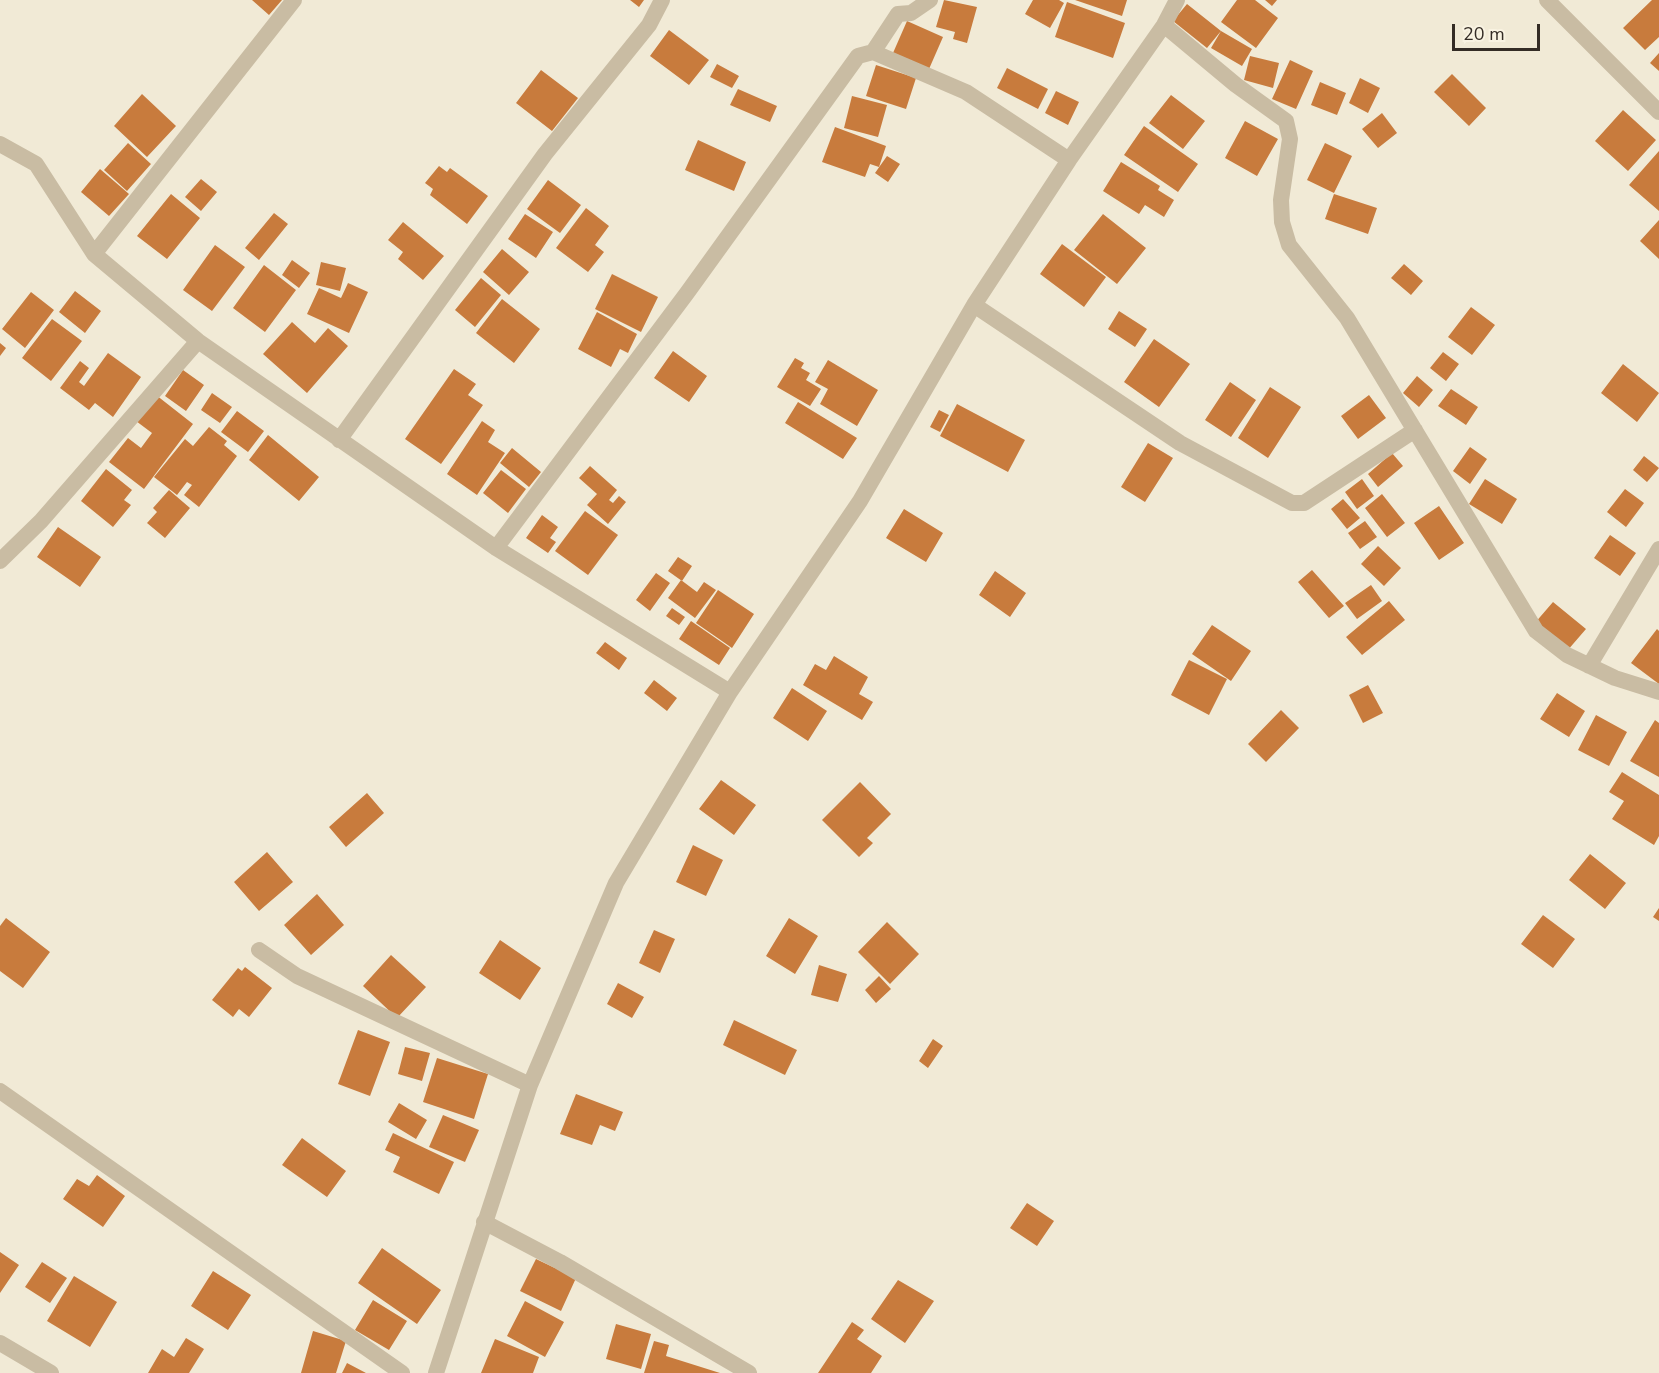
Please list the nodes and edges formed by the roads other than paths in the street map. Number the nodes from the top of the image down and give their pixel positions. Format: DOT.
graph roads {
  1 [pos="294,0"];
  2 [pos="662,0"];
  3 [pos="930,0"];
  4 [pos="1177,0"];
  5 [pos="1547,0"];
  6 [pos="1164,25"];
  7 [pos="873,52"];
  8 [pos="1659,112"];
  9 [pos="0,144"];
  10 [pos="1069,160"];
  11 [pos="93,254"];
  12 [pos="974,305"];
  13 [pos="198,341"];
  14 [pos="1415,430"];
  15 [pos="339,440"];
  16 [pos="496,548"];
  17 [pos="1659,549"];
  18 [pos="0,561"];
  19 [pos="1589,666"];
  20 [pos="730,692"];
  21 [pos="1659,692"];
  22 [pos="259,950"];
  23 [pos="530,1085"];
  24 [pos="0,1091"];
  25 [pos="484,1222"];
  26 [pos="0,1343"];
  27 [pos="51,1373"];
  28 [pos="402,1373"];
  29 [pos="436,1373"];
  30 [pos="749,1373"];
  1 -- 11 [label="street"];
  2 -- 15 [label="street"];
  3 -- 7 [label="street"];
  4 -- 6 [label="street"];
  5 -- 8 [label="street"];
  6 -- 10 [label="street"];
  6 -- 14 [label="street"];
  7 -- 10 [label="street"];
  7 -- 16 [label="street"];
  9 -- 11 [label="street"];
  10 -- 12 [label="street"];
  11 -- 13 [label="street"];
  12 -- 14 [label="street"];
  12 -- 20 [label="street"];
  13 -- 15 [label="street"];
  13 -- 18 [label="street"];
  14 -- 19 [label="street"];
  15 -- 16 [label="street"];
  16 -- 20 [label="street"];
  17 -- 19 [label="street"];
  19 -- 21 [label="street"];
  20 -- 23 [label="street"];
  22 -- 23 [label="street"];
  23 -- 25 [label="street"];
  24 -- 28 [label="street"];
  25 -- 29 [label="street"];
  25 -- 30 [label="street"];
  26 -- 27 [label="street"];
}
